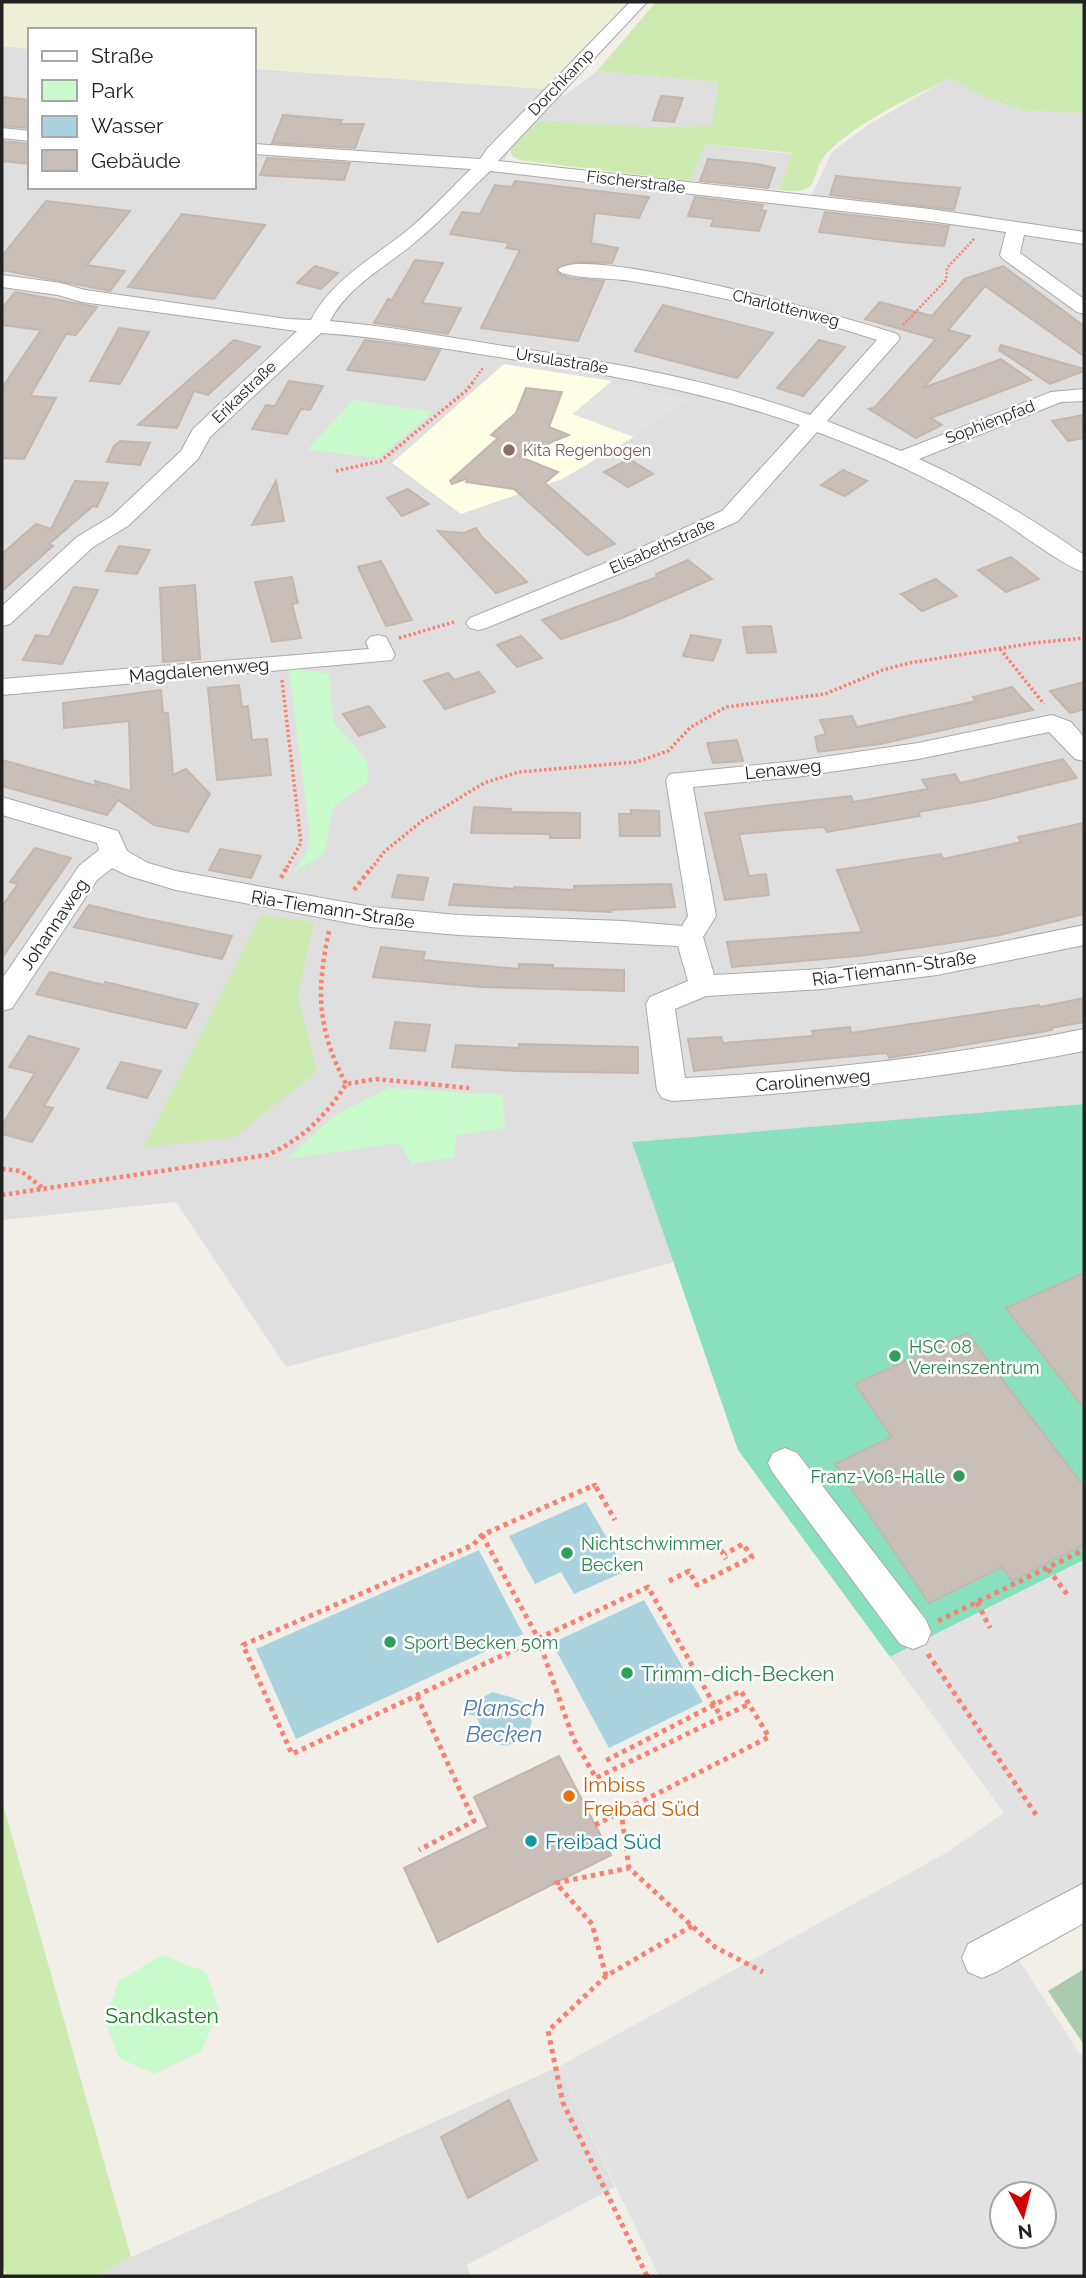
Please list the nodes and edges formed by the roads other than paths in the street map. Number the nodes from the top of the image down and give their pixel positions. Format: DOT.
graph roads {
  1 [pos="639,2"];
  2 [pos="2,133"];
  3 [pos="28,136"];
  4 [pos="256,149"];
  5 [pos="486,165"];
  6 [pos="1016,229"];
  7 [pos="1084,239"];
  8 [pos="568,270"];
  9 [pos="2,281"];
  10 [pos="1084,308"];
  11 [pos="318,326"];
  12 [pos="1082,395"];
  13 [pos="814,422"];
  14 [pos="901,460"];
  15 [pos="1084,538"];
  16 [pos="1060,548"];
  17 [pos="1084,565"];
  18 [pos="2,619"];
  19 [pos="478,623"];
  20 [pos="378,642"];
  21 [pos="2,687"];
  22 [pos="1084,753"];
  23 [pos="2,806"];
  24 [pos="113,853"];
  25 [pos="1084,936"];
  26 [pos="689,937"];
  27 [pos="703,986"];
  28 [pos="2,1001"];
  29 [pos="1084,1040"];
  30 [pos="785,1463"];
  31 [pos="913,1632"];
  32 [pos="1084,1902"];
  33 [pos="982,1958"];
  1 -- 5 [label="street, Dorchkamp"];
  2 -- 3 [label="street"];
  4 -- 5 [label="street, Fischerstraße"];
  5 -- 6 [label="street, Fischerstraße"];
  5 -- 11 [label="street, Erikastraße"];
  6 -- 7 [label="street, Fischerstraße"];
  6 -- 10 [label="street"];
  8 -- 13 [label="street, Charlottenweg"];
  9 -- 11 [label="street, Ursulastraße"];
  11 -- 13 [label="street, Ursulastraße"];
  11 -- 18 [label="street, Erikastraße"];
  12 -- 14 [label="street, Sophienpfad"];
  13 -- 14 [label="street, Ursulastraße"];
  13 -- 19 [label="street, Elisabethstraße"];
  14 -- 16 [label="street, Ursulastraße"];
  15 -- 16 [label="street"];
  16 -- 17 [label="street, Ursulastraße"];
  20 -- 21 [label="street, Magdalenenweg"];
  22 -- 26 [label="street, Lenaweg"];
  23 -- 24 [label="street, Ria-Tiemann-Straße"];
  24 -- 26 [label="street, Ria-Tiemann-Straße"];
  24 -- 28 [label="street, Johannaweg"];
  25 -- 27 [label="street, Ria-Tiemann-Straße"];
  26 -- 27 [label="street"];
  27 -- 29 [label="street, Carolinenweg"];
  30 -- 31 [label="street"];
  32 -- 33 [label="street"];
}
